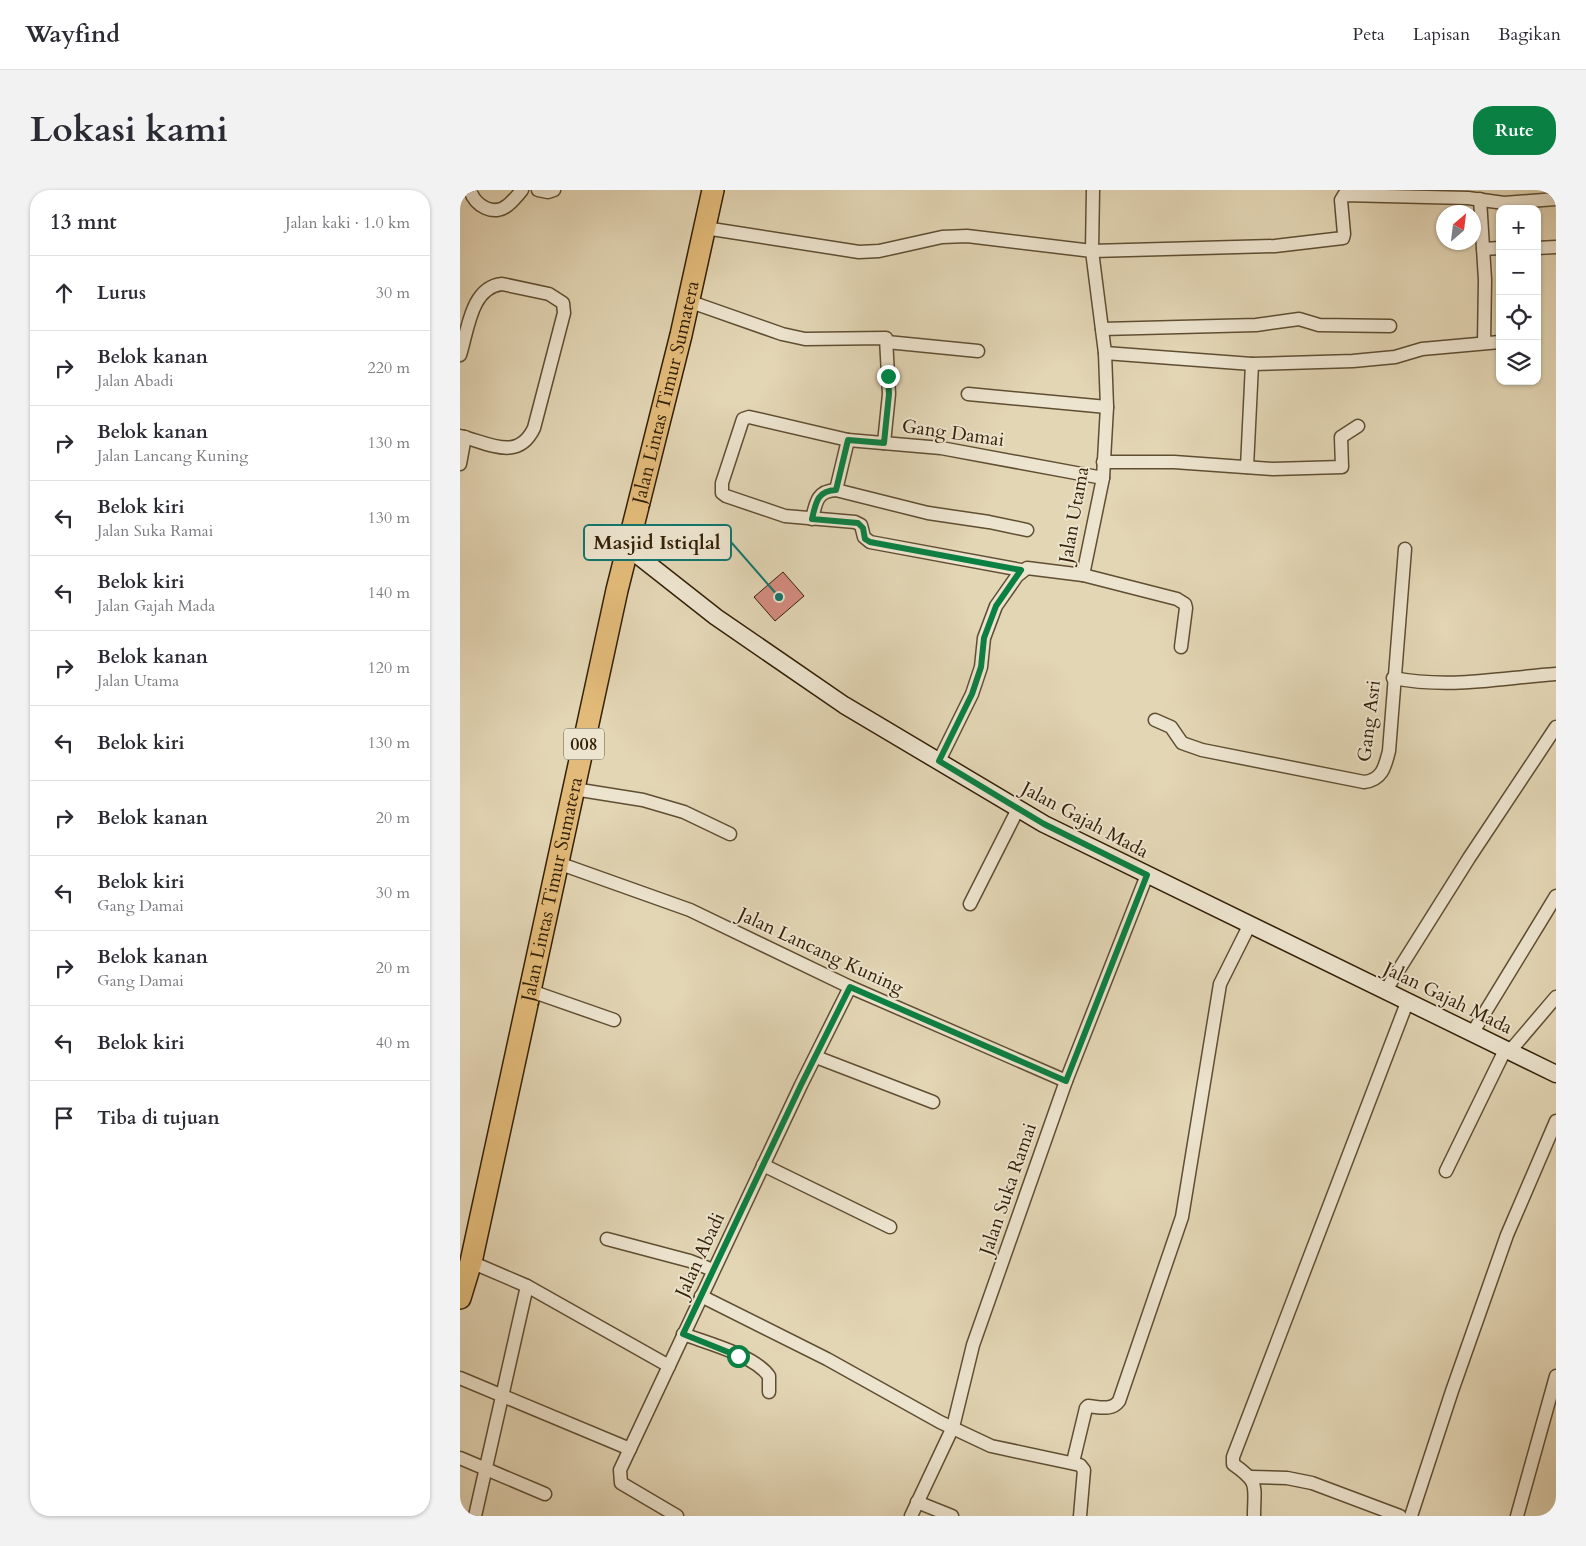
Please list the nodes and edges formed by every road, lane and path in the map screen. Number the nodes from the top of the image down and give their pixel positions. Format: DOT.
graph roads {
  1 [pos="470,190"];
  2 [pos="522,190"];
  3 [pos="538,190"];
  4 [pos="554,190"];
  5 [pos="713,190"];
  6 [pos="1092,190"];
  7 [pos="1437,194"];
  8 [pos="1556,199"];
  9 [pos="1480,200"];
  10 [pos="705,228"];
  11 [pos="1556,247"];
  12 [pos="1496,248"];
  13 [pos="1541,248"];
  14 [pos="1483,249"];
  15 [pos="1092,251"];
  16 [pos="688,301"];
  17 [pos="1390,326"];
  18 [pos="1102,330"];
  19 [pos="887,342"];
  20 [pos="1496,342"];
  21 [pos="1484,343"];
  22 [pos="978,351"];
  23 [pos="1105,353"];
  24 [pos="460,355"];
  25 [pos="1252,364"];
  26 [pos="968,394"];
  27 [pos="1108,408"];
  28 [pos="1358,426"];
  29 [pos="463,437"];
  30 [pos="848,440"];
  31 [pos="884,443"];
  32 [pos="1103,462"];
  33 [pos="460,464"];
  34 [pos="1247,467"];
  35 [pos="1103,478"];
  36 [pos="836,490"];
  37 [pos="812,519"];
  38 [pos="1027,530"];
  39 [pos="627,547"];
  40 [pos="1405,549"];
  41 [pos="1021,570"];
  42 [pos="1084,575"];
  43 [pos="1180,647"];
  44 [pos="1556,674"];
  45 [pos="1394,678"];
  46 [pos="1156,720"];
  47 [pos="1556,727"];
  48 [pos="939,761"];
  49 [pos="574,789"];
  50 [pos="1018,809"];
  51 [pos="730,834"];
  52 [pos="558,862"];
  53 [pos="1147,875"];
  54 [pos="1556,896"];
  55 [pos="970,904"];
  56 [pos="1249,926"];
  57 [pos="850,987"];
  58 [pos="1386,990"];
  59 [pos="532,991"];
  60 [pos="1556,997"];
  61 [pos="1408,1000"];
  62 [pos="614,1020"];
  63 [pos="1473,1032"];
  64 [pos="1508,1049"];
  65 [pos="816,1057"];
  66 [pos="1556,1074"];
  67 [pos="1066,1081"];
  68 [pos="933,1102"];
  69 [pos="1556,1121"];
  70 [pos="763,1165"];
  71 [pos="1446,1171"];
  72 [pos="890,1227"];
  73 [pos="607,1239"];
  74 [pos="471,1262"];
  75 [pos="712,1270"];
  76 [pos="527,1286"];
  77 [pos="702,1296"];
  78 [pos="460,1298"];
  79 [pos="683,1334"];
  80 [pos="669,1366"];
  81 [pos="1556,1376"];
  82 [pos="460,1378"];
  83 [pos="769,1392"];
  84 [pos="501,1395"];
  85 [pos="953,1427"];
  86 [pos="630,1449"];
  87 [pos="460,1458"];
  88 [pos="1073,1462"];
  89 [pos="485,1468"];
  90 [pos="1251,1477"];
  91 [pos="545,1494"];
  92 [pos="917,1502"];
  93 [pos="475,1516"];
  94 [pos="677,1516"];
  95 [pos="911,1516"];
  96 [pos="952,1516"];
  97 [pos="1080,1516"];
  98 [pos="1254,1516"];
  99 [pos="1400,1516"];
  100 [pos="1411,1516"];
  101 [pos="1517,1516"];
  1 -- 2 [label="street"];
  3 -- 4 [label="street"];
  5 -- 10 [label="highway, Jalan Lintas Timur Sumatera / 008"];
  6 -- 15 [label="street, Jalan Utama"];
  7 -- 9 [label="street"];
  7 -- 15 [label="street"];
  8 -- 9 [label="street"];
  9 -- 14 [label="street"];
  10 -- 15 [label="street"];
  10 -- 16 [label="highway, Jalan Lintas Timur Sumatera / 008"];
  11 -- 13 [label="street"];
  12 -- 14 [label="street"];
  14 -- 21 [label="street"];
  15 -- 18 [label="street, Jalan Utama"];
  16 -- 19 [label="street"];
  16 -- 39 [label="highway, Jalan Lintas Timur Sumatera / 008"];
  17 -- 18 [label="street"];
  18 -- 23 [label="street, Jalan Utama"];
  19 -- 22 [label="street"];
  19 -- 31 [label="street"];
  20 -- 21 [label="street"];
  21 -- 25 [label="street"];
  23 -- 25 [label="street"];
  23 -- 27 [label="street, Jalan Utama"];
  24 -- 29 [label="street"];
  25 -- 34 [label="street"];
  26 -- 27 [label="street"];
  27 -- 32 [label="street, Jalan Utama"];
  28 -- 34 [label="street"];
  29 -- 33 [label="street"];
  30 -- 31 [label="street, Gang Damai"];
  30 -- 36 [label="street"];
  30 -- 37 [label="street, Gang Damai"];
  31 -- 35 [label="street, Gang Damai"];
  32 -- 34 [label="street"];
  32 -- 35 [label="street, Jalan Utama"];
  35 -- 42 [label="street, Jalan Utama"];
  36 -- 37 [label="street"];
  36 -- 38 [label="street"];
  37 -- 41 [label="street, Jalan Utama"];
  39 -- 48 [label="street, Jalan Gajah Mada"];
  39 -- 49 [label="highway, Jalan Lintas Timur Sumatera / 008"];
  40 -- 45 [label="street, Gang Asri"];
  41 -- 42 [label="street, Jalan Utama"];
  41 -- 48 [label="street"];
  42 -- 43 [label="street"];
  44 -- 45 [label="street"];
  45 -- 46 [label="street, Gang Asri"];
  47 -- 58 [label="street"];
  48 -- 50 [label="street, Jalan Gajah Mada"];
  49 -- 51 [label="street"];
  49 -- 52 [label="highway, Jalan Lintas Timur Sumatera / 008"];
  50 -- 53 [label="street, Jalan Gajah Mada"];
  50 -- 55 [label="street"];
  52 -- 57 [label="street, Jalan Lancang Kuning"];
  52 -- 59 [label="highway, Jalan Lintas Timur Sumatera / 008"];
  53 -- 56 [label="street, Jalan Gajah Mada"];
  53 -- 67 [label="street, Jalan Suka Ramai"];
  54 -- 63 [label="street"];
  56 -- 58 [label="street, Jalan Gajah Mada"];
  56 -- 88 [label="street"];
  57 -- 65 [label="street, Jalan Abadi"];
  57 -- 67 [label="street, Jalan Lancang Kuning"];
  58 -- 61 [label="street, Jalan Gajah Mada"];
  59 -- 62 [label="street"];
  59 -- 74 [label="highway, Jalan Lintas Timur Sumatera / 008"];
  60 -- 64 [label="street"];
  61 -- 63 [label="street, Jalan Gajah Mada"];
  61 -- 90 [label="street"];
  63 -- 64 [label="street, Jalan Gajah Mada"];
  64 -- 66 [label="street, Jalan Gajah Mada"];
  64 -- 71 [label="street"];
  65 -- 68 [label="street"];
  65 -- 70 [label="street, Jalan Abadi"];
  67 -- 85 [label="street, Jalan Suka Ramai"];
  69 -- 100 [label="street"];
  70 -- 72 [label="street"];
  70 -- 75 [label="street, Jalan Abadi"];
  73 -- 75 [label="street"];
  74 -- 76 [label="street"];
  74 -- 78 [label="highway, Jalan Lintas Timur Sumatera / 008"];
  75 -- 77 [label="street, Jalan Abadi"];
  76 -- 80 [label="street"];
  76 -- 84 [label="street"];
  77 -- 79 [label="street, Jalan Abadi"];
  77 -- 85 [label="street"];
  79 -- 80 [label="street, Jalan Abadi"];
  79 -- 83 [label="street"];
  80 -- 86 [label="street, Jalan Abadi"];
  81 -- 101 [label="street"];
  82 -- 84 [label="street"];
  84 -- 86 [label="street"];
  84 -- 89 [label="street"];
  85 -- 88 [label="street"];
  85 -- 92 [label="street, Jalan Suka Ramai"];
  86 -- 94 [label="street, Jalan Abadi"];
  87 -- 89 [label="street"];
  88 -- 97 [label="street"];
  89 -- 91 [label="street"];
  89 -- 93 [label="street"];
  90 -- 98 [label="street"];
  90 -- 99 [label="street"];
  92 -- 95 [label="street, Jalan Suka Ramai"];
  92 -- 96 [label="street"];
}
